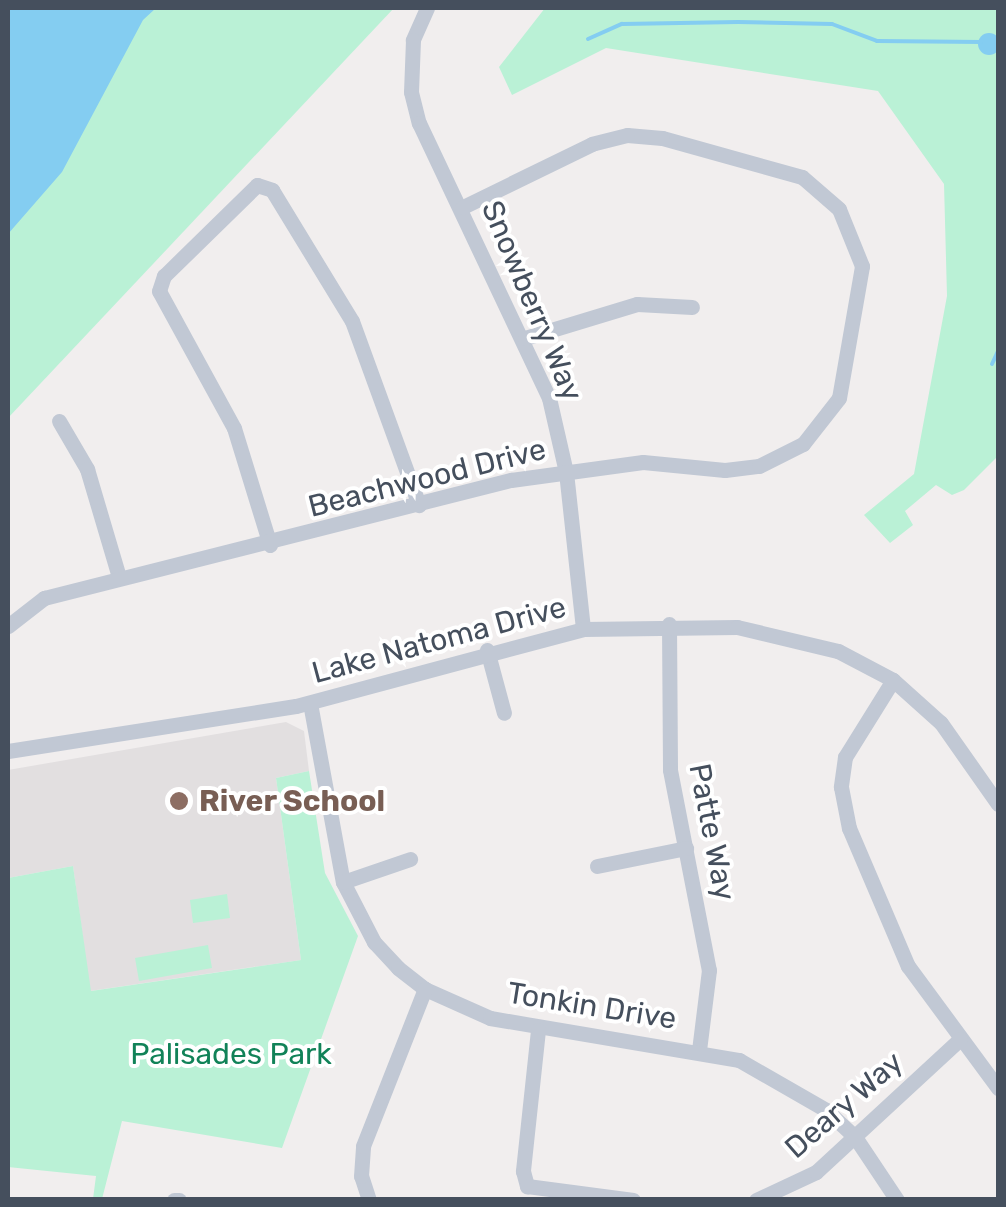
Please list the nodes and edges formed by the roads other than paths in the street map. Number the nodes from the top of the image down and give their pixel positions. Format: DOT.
graph roads {
  1 [pos="427,8"];
  2 [pos="463,207"];
  3 [pos="692,308"];
  4 [pos="525,338"];
  5 [pos="59,421"];
  6 [pos="566,472"];
  7 [pos="419,505"];
  8 [pos="270,545"];
  9 [pos="119,577"];
  10 [pos="9,621"];
  11 [pos="670,624"];
  12 [pos="583,629"];
  13 [pos="486,650"];
  14 [pos="893,680"];
  15 [pos="310,703"];
  16 [pos="504,713"];
  17 [pos="8,752"];
  18 [pos="993,784"];
  19 [pos="998,804"];
  20 [pos="686,848"];
  21 [pos="410,859"];
  22 [pos="597,866"];
  23 [pos="342,882"];
  24 [pos="425,989"];
  25 [pos="538,1030"];
  26 [pos="960,1039"];
  27 [pos="699,1050"];
  28 [pos="998,1088"];
  29 [pos="855,1137"];
  30 [pos="364,1198"];
  31 [pos="633,1200"];
  32 [pos="756,1200"];
  33 [pos="898,1200"];
  1 -- 2 [label="street, Snowberry Way"];
  2 -- 4 [label="street, Snowberry Way"];
  2 -- 6 [label="street, Beachwood Drive"];
  3 -- 4 [label="street"];
  4 -- 6 [label="street, Snowberry Way"];
  5 -- 9 [label="street"];
  6 -- 7 [label="street, Beachwood Drive"];
  6 -- 12 [label="street, Snowberry Way"];
  7 -- 8 [label="street, Beachwood Drive"];
  7 -- 8 [label="street"];
  8 -- 9 [label="street, Beachwood Drive"];
  9 -- 10 [label="street, Beachwood Drive"];
  11 -- 12 [label="street, Lake Natoma Drive"];
  11 -- 14 [label="street, Lake Natoma Drive"];
  11 -- 20 [label="street, Patte Way"];
  12 -- 13 [label="street, Lake Natoma Drive"];
  13 -- 15 [label="street, Lake Natoma Drive"];
  13 -- 16 [label="street"];
  14 -- 18 [label="street, Lake Natoma Drive"];
  14 -- 26 [label="street"];
  15 -- 17 [label="street, Lake Natoma Drive"];
  15 -- 23 [label="street, Tonkin Drive"];
  18 -- 19 [label="street, Lake Natoma Drive"];
  20 -- 22 [label="street"];
  20 -- 27 [label="street, Patte Way"];
  21 -- 23 [label="street"];
  23 -- 24 [label="street, Tonkin Drive"];
  24 -- 25 [label="street, Tonkin Drive"];
  24 -- 30 [label="street"];
  25 -- 27 [label="street, Tonkin Drive"];
  25 -- 31 [label="street"];
  26 -- 28 [label="street"];
  26 -- 29 [label="street, Deary Way"];
  27 -- 29 [label="street, Tonkin Drive"];
  29 -- 32 [label="street, Deary Way"];
  29 -- 33 [label="street, Tonkin Drive"];
}
